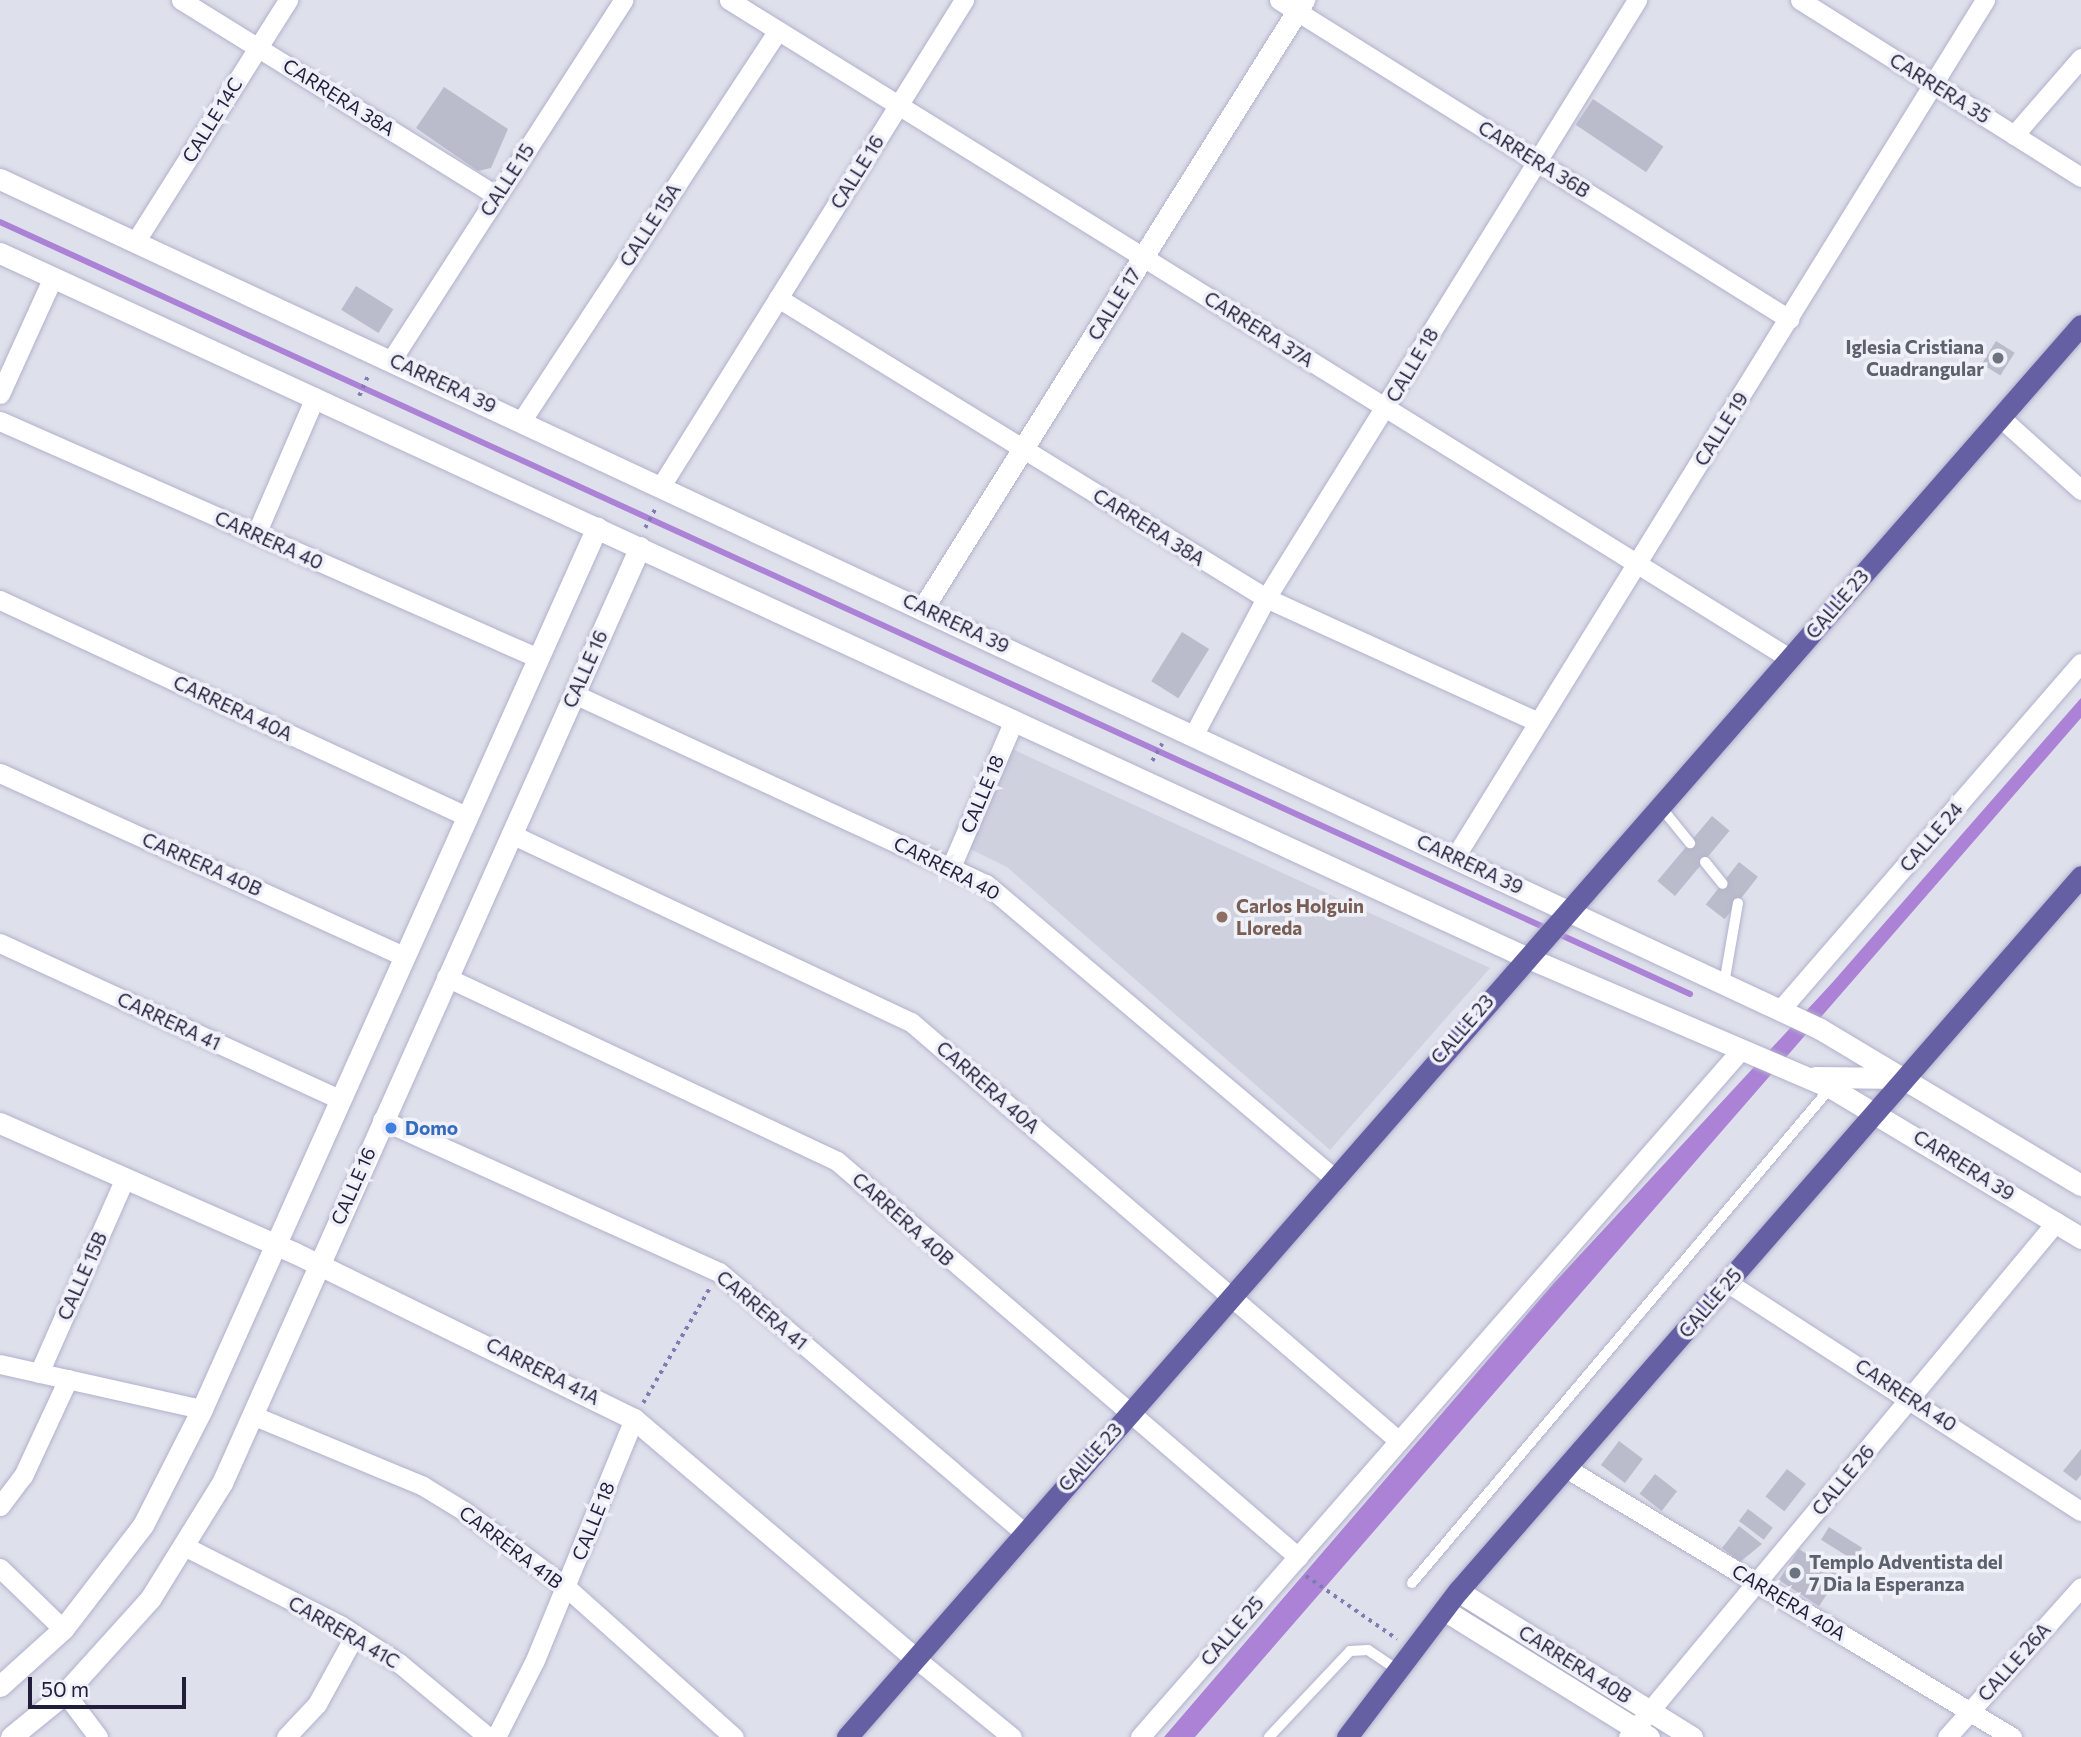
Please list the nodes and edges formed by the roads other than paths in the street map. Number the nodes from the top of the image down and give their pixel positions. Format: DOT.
graph roads {
  1 [pos="180,0"];
  2 [pos="288,0"];
  3 [pos="622,0"];
  4 [pos="729,0"];
  5 [pos="964,0"];
  6 [pos="1637,0"];
  7 [pos="1800,0"];
  8 [pos="1985,0"];
  9 [pos="1294,4"];
  10 [pos="778,31"];
  11 [pos="258,47"];
  12 [pos="2081,58"];
  13 [pos="1930,82"];
  14 [pos="899,105"];
  15 [pos="2014,135"];
  16 [pos="1536,161"];
  17 [pos="2081,177"];
  18 [pos="0,179"];
  19 [pos="497,196"];
  20 [pos="137,239"];
  21 [pos="0,253"];
  22 [pos="1143,257"];
  23 [pos="53,276"];
  24 [pos="778,298"];
  25 [pos="1789,319"];
  26 [pos="2081,325"];
  27 [pos="383,363"];
  28 [pos="0,394"];
  29 [pos="315,397"];
  30 [pos="1386,408"];
  31 [pos="2001,418"];
  32 [pos="522,420"];
  33 [pos="0,421"];
  34 [pos="1023,449"];
  35 [pos="2081,490"];
  36 [pos="660,492"];
  37 [pos="597,527"];
  38 [pos="256,534"];
  39 [pos="641,542"];
  40 [pos="1638,564"];
  41 [pos="1266,598"];
  42 [pos="0,600"];
  43 [pos="923,608"];
  44 [pos="538,658"];
  45 [pos="1789,658"];
  46 [pos="2081,663"];
  47 [pos="574,694"];
  48 [pos="1014,720"];
  49 [pos="1538,722"];
  50 [pos="1194,734"];
  51 [pos="0,772"];
  52 [pos="1660,806"];
  53 [pos="466,816"];
  54 [pos="511,834"];
  55 [pos="1690,843"];
  56 [pos="1455,857"];
  57 [pos="1705,862"];
  58 [pos="951,867"];
  59 [pos="2081,876"];
  60 [pos="1723,884"];
  61 [pos="1738,903"];
  62 [pos="1562,918"];
  63 [pos="0,943"];
  64 [pos="1529,953"];
  65 [pos="403,956"];
  66 [pos="446,977"];
  67 [pos="1724,984"];
  68 [pos="1785,1012"];
  69 [pos="1748,1054"];
  70 [pos="1907,1078"];
  71 [pos="1837,1082"];
  72 [pos="339,1099"];
  73 [pos="1878,1111"];
  74 [pos="382,1120"];
  75 [pos="0,1123"];
  76 [pos="1332,1176"];
  77 [pos="125,1178"];
  78 [pos="2081,1185"];
  79 [pos="2056,1222"];
  80 [pos="2081,1238"];
  81 [pos="273,1244"];
  82 [pos="318,1264"];
  83 [pos="1728,1283"];
  84 [pos="1230,1296"];
  85 [pos="0,1364"];
  86 [pos="39,1373"];
  87 [pos="68,1379"];
  88 [pos="1912,1398"];
  89 [pos="202,1409"];
  90 [pos="252,1415"];
  91 [pos="1127,1415"];
  92 [pos="634,1419"];
  93 [pos="1399,1441"];
  94 [pos="1566,1468"];
  95 [pos="0,1506"];
  96 [pos="2081,1511"];
  97 [pos="1023,1532"];
  98 [pos="186,1547"];
  99 [pos="1300,1565"];
  100 [pos="0,1567"];
  101 [pos="1412,1583"];
  102 [pos="1758,1583"];
  103 [pos="566,1587"];
  104 [pos="2081,1587"];
  105 [pos="1458,1591"];
  106 [pos="1444,1610"];
  107 [pos="63,1629"];
  108 [pos="355,1635"];
  109 [pos="915,1658"];
  110 [pos="1398,1671"];
  111 [pos="0,1686"];
  112 [pos="65,1693"];
  113 [pos="1969,1711"];
  114 [pos="1651,1712"];
  115 [pos="1638,1734"];
  116 [pos="10,1737"];
  117 [pos="98,1737"];
  118 [pos="286,1737"];
  119 [pos="488,1737"];
  120 [pos="496,1737"];
  121 [pos="734,1737"];
  122 [pos="847,1737"];
  123 [pos="1012,1737"];
  124 [pos="1140,1737"];
  125 [pos="1269,1737"];
  126 [pos="1347,1737"];
  127 [pos="1692,1737"];
  128 [pos="1947,1737"];
  129 [pos="2012,1737"];
  1 -- 11 [label="street, CARRERA 38A"];
  2 -- 11 [label="street, CALLE 14C"];
  3 -- 19 [label="street, CALLE 15"];
  4 -- 10 [label="street, CARRERA 37A"];
  5 -- 14 [label="street, CALLE 16"];
  6 -- 16 [label="street, CALLE 18"];
  7 -- 13 [label="street, CARRERA 35"];
  8 -- 13 [label="street, CALLE 19"];
  9 -- 16 [label="street, CARRERA 36B"];
  9 -- 22 [label="street, CALLE 17"];
  10 -- 14 [label="street, CARRERA 37A"];
  10 -- 32 [label="street, CALLE 15A"];
  11 -- 19 [label="street, CARRERA 38A"];
  11 -- 20 [label="street, CALLE 14C"];
  12 -- 15 [label="street"];
  13 -- 15 [label="street, CARRERA 35"];
  13 -- 25 [label="street, CALLE 19"];
  14 -- 22 [label="street, CARRERA 37A"];
  14 -- 24 [label="street, CALLE 16"];
  15 -- 17 [label="street, CARRERA 35"];
  16 -- 25 [label="street, CARRERA 36B"];
  16 -- 30 [label="street, CALLE 18"];
  18 -- 20 [label="street, CARRERA 39"];
  19 -- 27 [label="street, CALLE 15"];
  20 -- 27 [label="street, CARRERA 39"];
  21 -- 23 [label="street, CARRERA 39"];
  22 -- 30 [label="street, CARRERA 37A"];
  22 -- 34 [label="street, CALLE 17"];
  23 -- 28 [label="street"];
  23 -- 29 [label="street, CARRERA 39"];
  24 -- 34 [label="street, CARRERA 38A"];
  24 -- 36 [label="street, CALLE 16"];
  25 -- 40 [label="street, CALLE 19"];
  26 -- 31 [label="main road, CALLE 23"];
  27 -- 32 [label="street, CARRERA 39"];
  29 -- 37 [label="street, CARRERA 39"];
  29 -- 38 [label="street"];
  30 -- 40 [label="street, CARRERA 37A"];
  30 -- 41 [label="street, CALLE 18"];
  31 -- 35 [label="street"];
  31 -- 45 [label="main road, CALLE 23"];
  32 -- 36 [label="street, CARRERA 39"];
  33 -- 38 [label="street, CARRERA 40"];
  34 -- 41 [label="street, CARRERA 38A"];
  34 -- 43 [label="street, CALLE 17"];
  36 -- 43 [label="street, CARRERA 39"];
  37 -- 39 [label="street, CARRERA 39"];
  37 -- 44 [label="street"];
  38 -- 44 [label="street, CARRERA 40"];
  39 -- 47 [label="street, CALLE 16"];
  39 -- 48 [label="street, CARRERA 39"];
  40 -- 45 [label="street, CARRERA 37A"];
  40 -- 49 [label="street, CALLE 19"];
  41 -- 49 [label="street, CARRERA 38A"];
  41 -- 50 [label="street, CALLE 18"];
  42 -- 53 [label="street, CARRERA 40A"];
  43 -- 50 [label="street, CARRERA 39"];
  44 -- 53 [label="street"];
  45 -- 52 [label="main road, CALLE 23"];
  46 -- 68 [label="street, CALLE 24"];
  47 -- 54 [label="street, CALLE 16"];
  47 -- 58 [label="street, CARRERA 40"];
  48 -- 58 [label="street, CALLE 18"];
  48 -- 64 [label="street, CARRERA 39"];
  49 -- 56 [label="street, CALLE 19"];
  50 -- 56 [label="street, CARRERA 39"];
  51 -- 65 [label="street, CARRERA 40B"];
  52 -- 55 [label="lane"];
  52 -- 62 [label="main road, CALLE 23"];
  53 -- 65 [label="street"];
  54 -- 66 [label="street, CALLE 16"];
  54 -- 84 [label="street, CARRERA 40A"];
  56 -- 62 [label="street, CARRERA 39"];
  57 -- 60 [label="lane"];
  58 -- 76 [label="street, CARRERA 40"];
  59 -- 70 [label="main road, CALLE 25"];
  61 -- 67 [label="lane"];
  62 -- 64 [label="main road, CALLE 23"];
  62 -- 67 [label="street, CARRERA 39"];
  63 -- 72 [label="street, CARRERA 41"];
  64 -- 69 [label="street, CARRERA 39"];
  64 -- 76 [label="main road, CALLE 23"];
  65 -- 72 [label="street"];
  66 -- 74 [label="street, CALLE 16"];
  66 -- 91 [label="street, CARRERA 40B"];
  67 -- 68 [label="street, CARRERA 39"];
  68 -- 70 [label="street, CARRERA 39"];
  69 -- 71 [label="street, CARRERA 39"];
  69 -- 93 [label="street, CALLE 25"];
  70 -- 71 [label="street, CARRERA 39"];
  70 -- 73 [label="main road, CALLE 25"];
  70 -- 78 [label="street, CARRERA 39"];
  71 -- 73 [label="street, CARRERA 39"];
  71 -- 101 [label="lane"];
  72 -- 81 [label="street"];
  73 -- 79 [label="street, CARRERA 39"];
  73 -- 83 [label="main road, CALLE 25"];
  74 -- 82 [label="street, CALLE 16"];
  74 -- 97 [label="street, CARRERA 41"];
  75 -- 77 [label="street, CARRERA 41A"];
  76 -- 84 [label="main road, CALLE 23"];
  77 -- 81 [label="street, CARRERA 41A"];
  77 -- 86 [label="street, CALLE 15B"];
  79 -- 80 [label="street, CARRERA 39"];
  79 -- 88 [label="street, CALLE 26"];
  81 -- 82 [label="street, CARRERA 41A"];
  81 -- 89 [label="street"];
  82 -- 90 [label="street, CALLE 16"];
  82 -- 92 [label="street, CARRERA 41A"];
  83 -- 88 [label="street, CARRERA 40"];
  83 -- 94 [label="main road, CALLE 25"];
  84 -- 91 [label="main road, CALLE 23"];
  84 -- 93 [label="street, CARRERA 40A"];
  85 -- 86 [label="street"];
  86 -- 87 [label="street"];
  87 -- 89 [label="street"];
  87 -- 95 [label="street"];
  88 -- 96 [label="street, CARRERA 40"];
  88 -- 102 [label="street, CALLE 26"];
  89 -- 107 [label="street"];
  90 -- 98 [label="street, CALLE 16"];
  90 -- 103 [label="street, CARRERA 41B"];
  91 -- 97 [label="main road, CALLE 23"];
  91 -- 99 [label="street, CARRERA 40B"];
  92 -- 103 [label="street, CALLE 18"];
  92 -- 109 [label="street, CARRERA 41A"];
  93 -- 99 [label="street, CALLE 25"];
  94 -- 102 [label="street, CARRERA 40A"];
  94 -- 105 [label="main road, CALLE 25"];
  97 -- 109 [label="main road, CALLE 23"];
  98 -- 108 [label="street, CARRERA 41C"];
  98 -- 112 [label="street, CALLE 16"];
  99 -- 124 [label="street, CALLE 25"];
  100 -- 107 [label="street"];
  102 -- 113 [label="street, CARRERA 40A"];
  102 -- 114 [label="street, CALLE 26"];
  103 -- 120 [label="street, CALLE 18"];
  103 -- 121 [label="street, CARRERA 41B"];
  104 -- 113 [label="street, CALLE 26A"];
  105 -- 106 [label="main road, CALLE 25"];
  105 -- 114 [label="street, CARRERA 40B"];
  106 -- 110 [label="main road, CALLE 25"];
  106 -- 115 [label="street, CARRERA 40B"];
  107 -- 111 [label="street"];
  108 -- 118 [label="street"];
  108 -- 119 [label="street, CARRERA 41C"];
  109 -- 122 [label="main road, CALLE 23"];
  109 -- 123 [label="street, CARRERA 41A"];
  110 -- 125 [label="lane"];
  110 -- 126 [label="main road, CALLE 25"];
  112 -- 116 [label="street, CALLE 16"];
  112 -- 117 [label="street"];
  113 -- 128 [label="street, CALLE 26A"];
  113 -- 129 [label="street, CARRERA 40A"];
  114 -- 115 [label="street, CALLE 26"];
  114 -- 127 [label="street, CARRERA 40B"];
}
